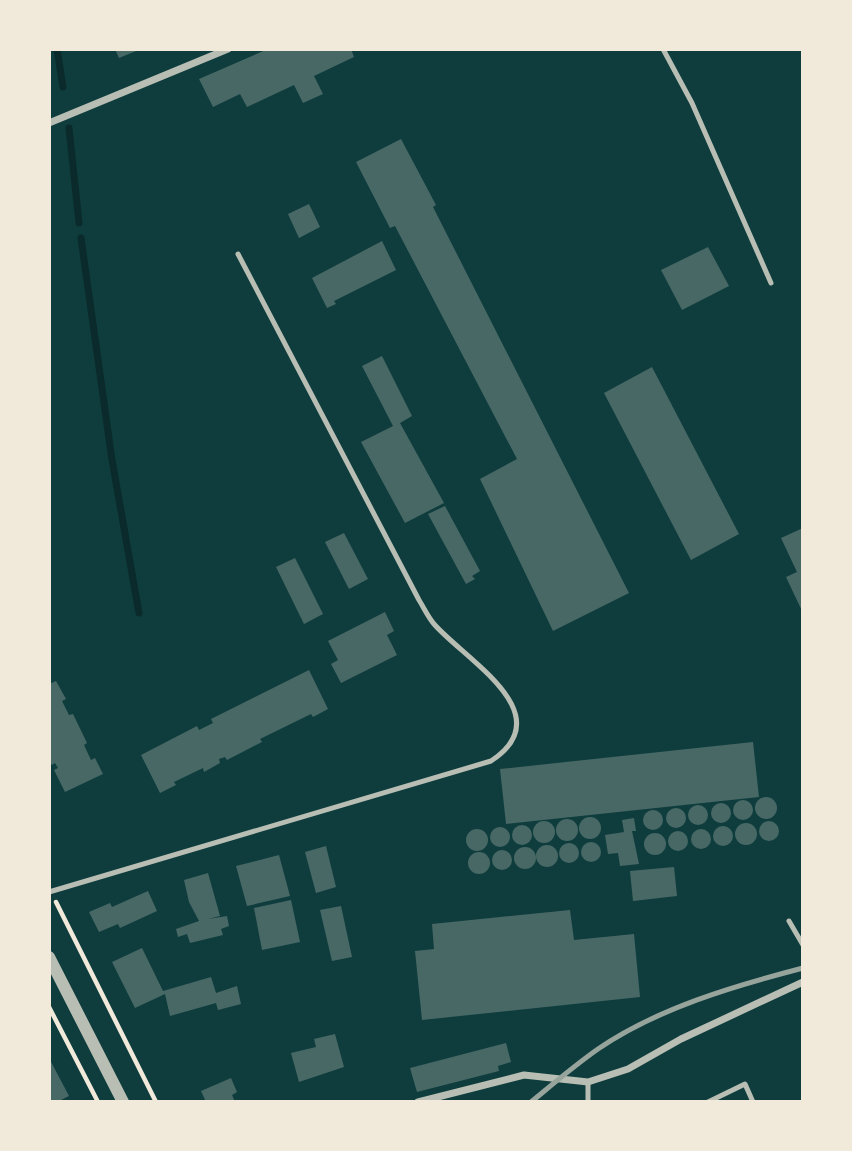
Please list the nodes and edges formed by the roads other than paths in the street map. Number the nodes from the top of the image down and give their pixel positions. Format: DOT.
graph roads {
  1 [pos="228,49"];
  2 [pos="663,49"];
  3 [pos="49,123"];
  4 [pos="238,254"];
  5 [pos="771,283"];
  6 [pos="50,892"];
  7 [pos="789,921"];
  8 [pos="803,945"];
  9 [pos="49,957"];
  10 [pos="803,982"];
  11 [pos="588,1082"];
  12 [pos="123,1102"];
  13 [pos="418,1102"];
  14 [pos="588,1102"];
  15 [pos="708,1102"];
  16 [pos="753,1102"];
  1 -- 3 [label="street"];
  2 -- 5 [label="lane"];
  4 -- 6 [label="lane"];
  7 -- 8 [label="lane"];
  9 -- 12 [label="street"];
  10 -- 11 [label="street"];
  11 -- 13 [label="street"];
  11 -- 14 [label="lane"];
  15 -- 16 [label="lane"];
}
